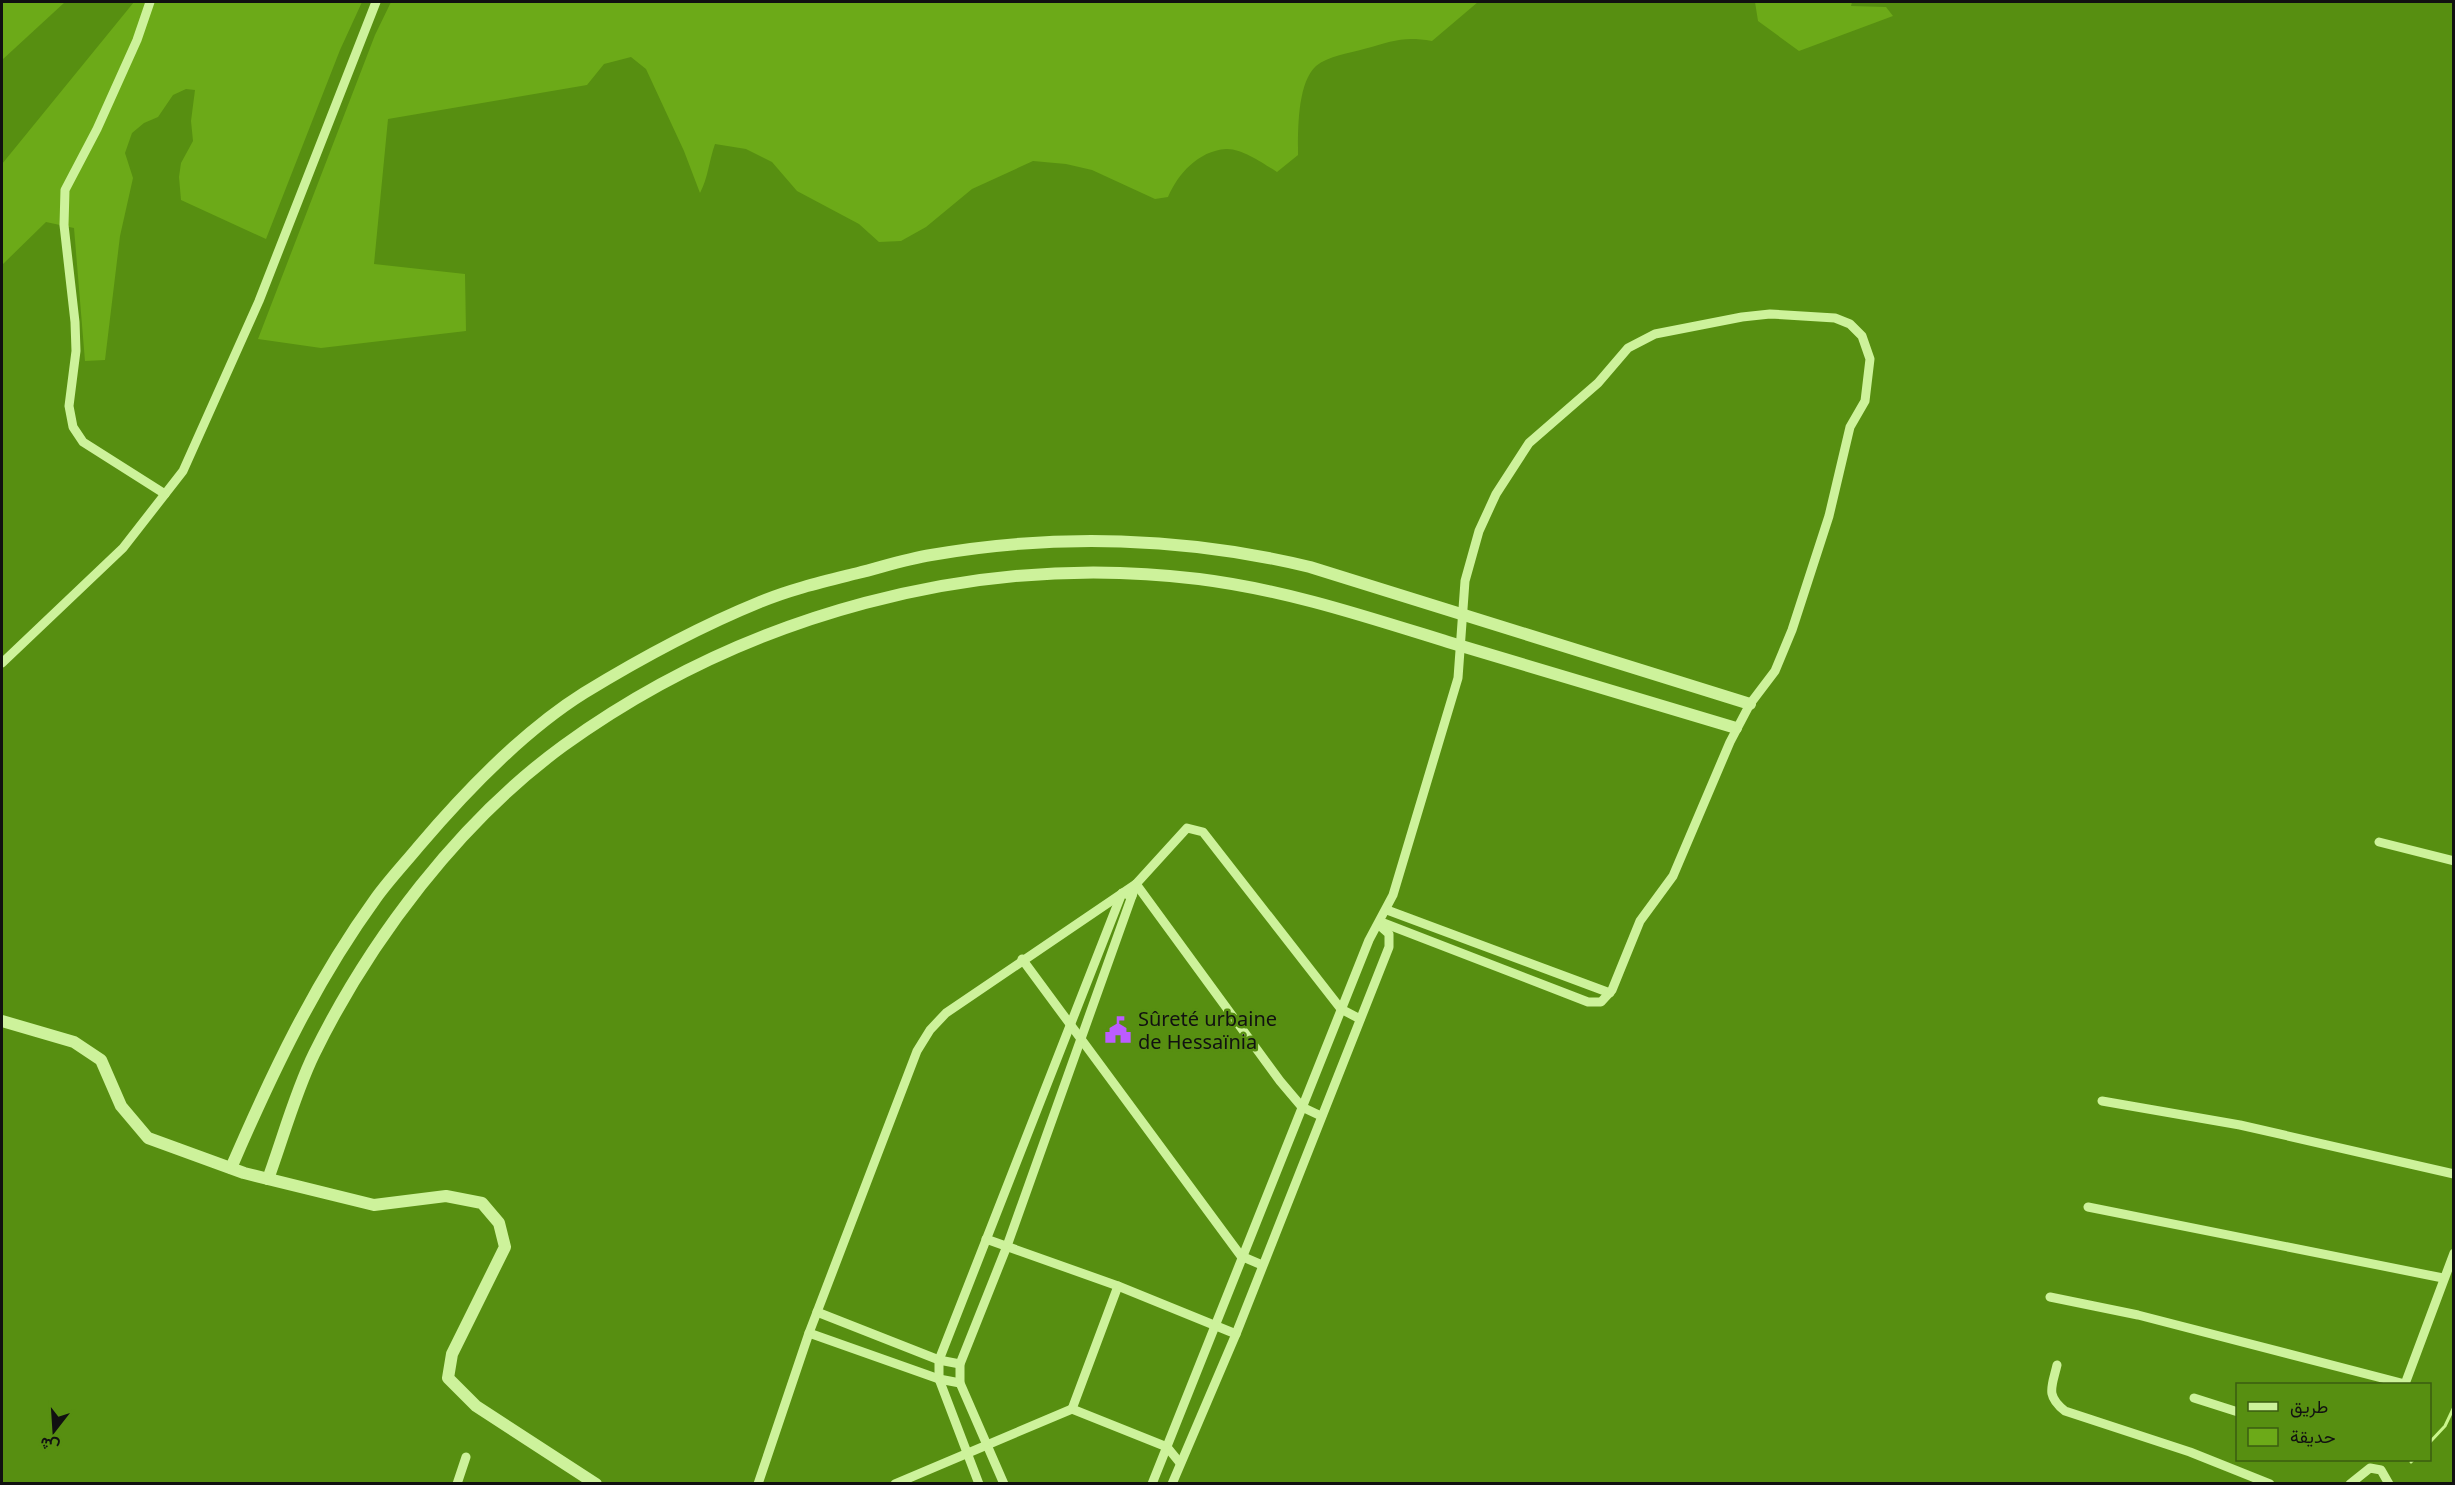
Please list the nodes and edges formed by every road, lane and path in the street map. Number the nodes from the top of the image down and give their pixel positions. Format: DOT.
graph roads {
  1 [pos="150,2"];
  2 [pos="376,2"];
  3 [pos="165,494"];
  4 [pos="1463,614"];
  5 [pos="1462,646"];
  6 [pos="2,663"];
  7 [pos="1750,704"];
  8 [pos="1736,728"];
  9 [pos="2379,842"];
  10 [pos="2454,861"];
  11 [pos="1136,884"];
  12 [pos="1127,895"];
  13 [pos="1387,910"];
  14 [pos="1380,924"];
  15 [pos="1487,947"];
  16 [pos="1022,959"];
  17 [pos="1481,961"];
  18 [pos="1610,993"];
  19 [pos="1341,1010"];
  20 [pos="1360,1019"];
  21 [pos="2,1021"];
  22 [pos="1070,1026"];
  23 [pos="1080,1040"];
  24 [pos="2102,1101"];
  25 [pos="1302,1107"];
  26 [pos="1321,1116"];
  27 [pos="231,1168"];
  28 [pos="2454,1174"];
  29 [pos="268,1179"];
  30 [pos="2088,1207"];
  31 [pos="986,1239"];
  32 [pos="1007,1246"];
  33 [pos="2454,1253"];
  34 [pos="1241,1256"];
  35 [pos="1262,1265"];
  36 [pos="2443,1278"];
  37 [pos="1118,1286"];
  38 [pos="2050,1297"];
  39 [pos="818,1312"];
  40 [pos="1215,1324"];
  41 [pos="809,1333"];
  42 [pos="1236,1334"];
  43 [pos="939,1360"];
  44 [pos="960,1364"];
  45 [pos="2057,1365"];
  46 [pos="939,1379"];
  47 [pos="960,1383"];
  48 [pos="2401,1383"];
  49 [pos="2405,1383"];
  50 [pos="2194,1398"];
  51 [pos="1072,1409"];
  52 [pos="2236,1411"];
  53 [pos="987,1444"];
  54 [pos="1167,1447"];
  55 [pos="965,1453"];
  56 [pos="466,1457"];
  57 [pos="1180,1463"];
  58 [pos="2378,1464"];
  59 [pos="457,1484"];
  60 [pos="596,1484"];
  61 [pos="758,1484"];
  62 [pos="895,1484"];
  63 [pos="979,1484"];
  64 [pos="1004,1484"];
  65 [pos="1152,1484"];
  66 [pos="1172,1484"];
  67 [pos="2270,1484"];
  68 [pos="2350,1484"];
  69 [pos="2390,1484"];
  1 -- 3 [label="street"];
  2 -- 3 [label="street"];
  3 -- 6 [label="street"];
  4 -- 5 [label="street"];
  4 -- 7 [label="street"];
  4 -- 7 [label="street"];
  4 -- 27 [label="street"];
  5 -- 8 [label="street"];
  5 -- 13 [label="street"];
  5 -- 29 [label="street"];
  7 -- 8 [label="street"];
  8 -- 18 [label="street"];
  9 -- 10 [label="street"];
  11 -- 12 [label="street"];
  11 -- 19 [label="street"];
  11 -- 25 [label="street"];
  12 -- 16 [label="street"];
  12 -- 22 [label="street"];
  12 -- 23 [label="street"];
  13 -- 14 [label="street"];
  13 -- 15 [label="street"];
  14 -- 17 [label="street"];
  14 -- 19 [label="street"];
  14 -- 20 [label="street"];
  15 -- 17 [label="street"];
  15 -- 18 [label="street"];
  16 -- 22 [label="street"];
  16 -- 39 [label="street"];
  17 -- 18 [label="street"];
  19 -- 20 [label="street"];
  19 -- 25 [label="street"];
  20 -- 26 [label="street"];
  21 -- 27 [label="street"];
  22 -- 23 [label="street"];
  22 -- 31 [label="street"];
  23 -- 32 [label="street"];
  23 -- 34 [label="street"];
  24 -- 28 [label="street"];
  25 -- 26 [label="street"];
  25 -- 34 [label="street"];
  26 -- 35 [label="street"];
  27 -- 29 [label="street"];
  29 -- 60 [label="street"];
  30 -- 36 [label="street"];
  31 -- 32 [label="street"];
  31 -- 43 [label="street"];
  32 -- 37 [label="street"];
  32 -- 44 [label="street"];
  33 -- 36 [label="street"];
  34 -- 35 [label="street"];
  34 -- 40 [label="street"];
  35 -- 42 [label="street"];
  36 -- 49 [label="street"];
  37 -- 40 [label="street"];
  37 -- 51 [label="street"];
  38 -- 48 [label="street"];
  39 -- 41 [label="street"];
  39 -- 43 [label="street"];
  40 -- 42 [label="street"];
  40 -- 54 [label="street"];
  41 -- 46 [label="street"];
  41 -- 61 [label="street"];
  42 -- 57 [label="street"];
  43 -- 44 [label="street"];
  43 -- 46 [label="street"];
  44 -- 47 [label="street"];
  45 -- 67 [label="street"];
  46 -- 47 [label="street"];
  46 -- 55 [label="street"];
  47 -- 53 [label="street"];
  50 -- 52 [label="street"];
  51 -- 53 [label="street"];
  51 -- 54 [label="street"];
  53 -- 55 [label="street"];
  53 -- 64 [label="street"];
  54 -- 57 [label="street"];
  54 -- 65 [label="street"];
  55 -- 62 [label="street"];
  55 -- 63 [label="street"];
  56 -- 59 [label="street"];
  57 -- 66 [label="street"];
  58 -- 68 [label="street"];
  58 -- 69 [label="street"];
}
